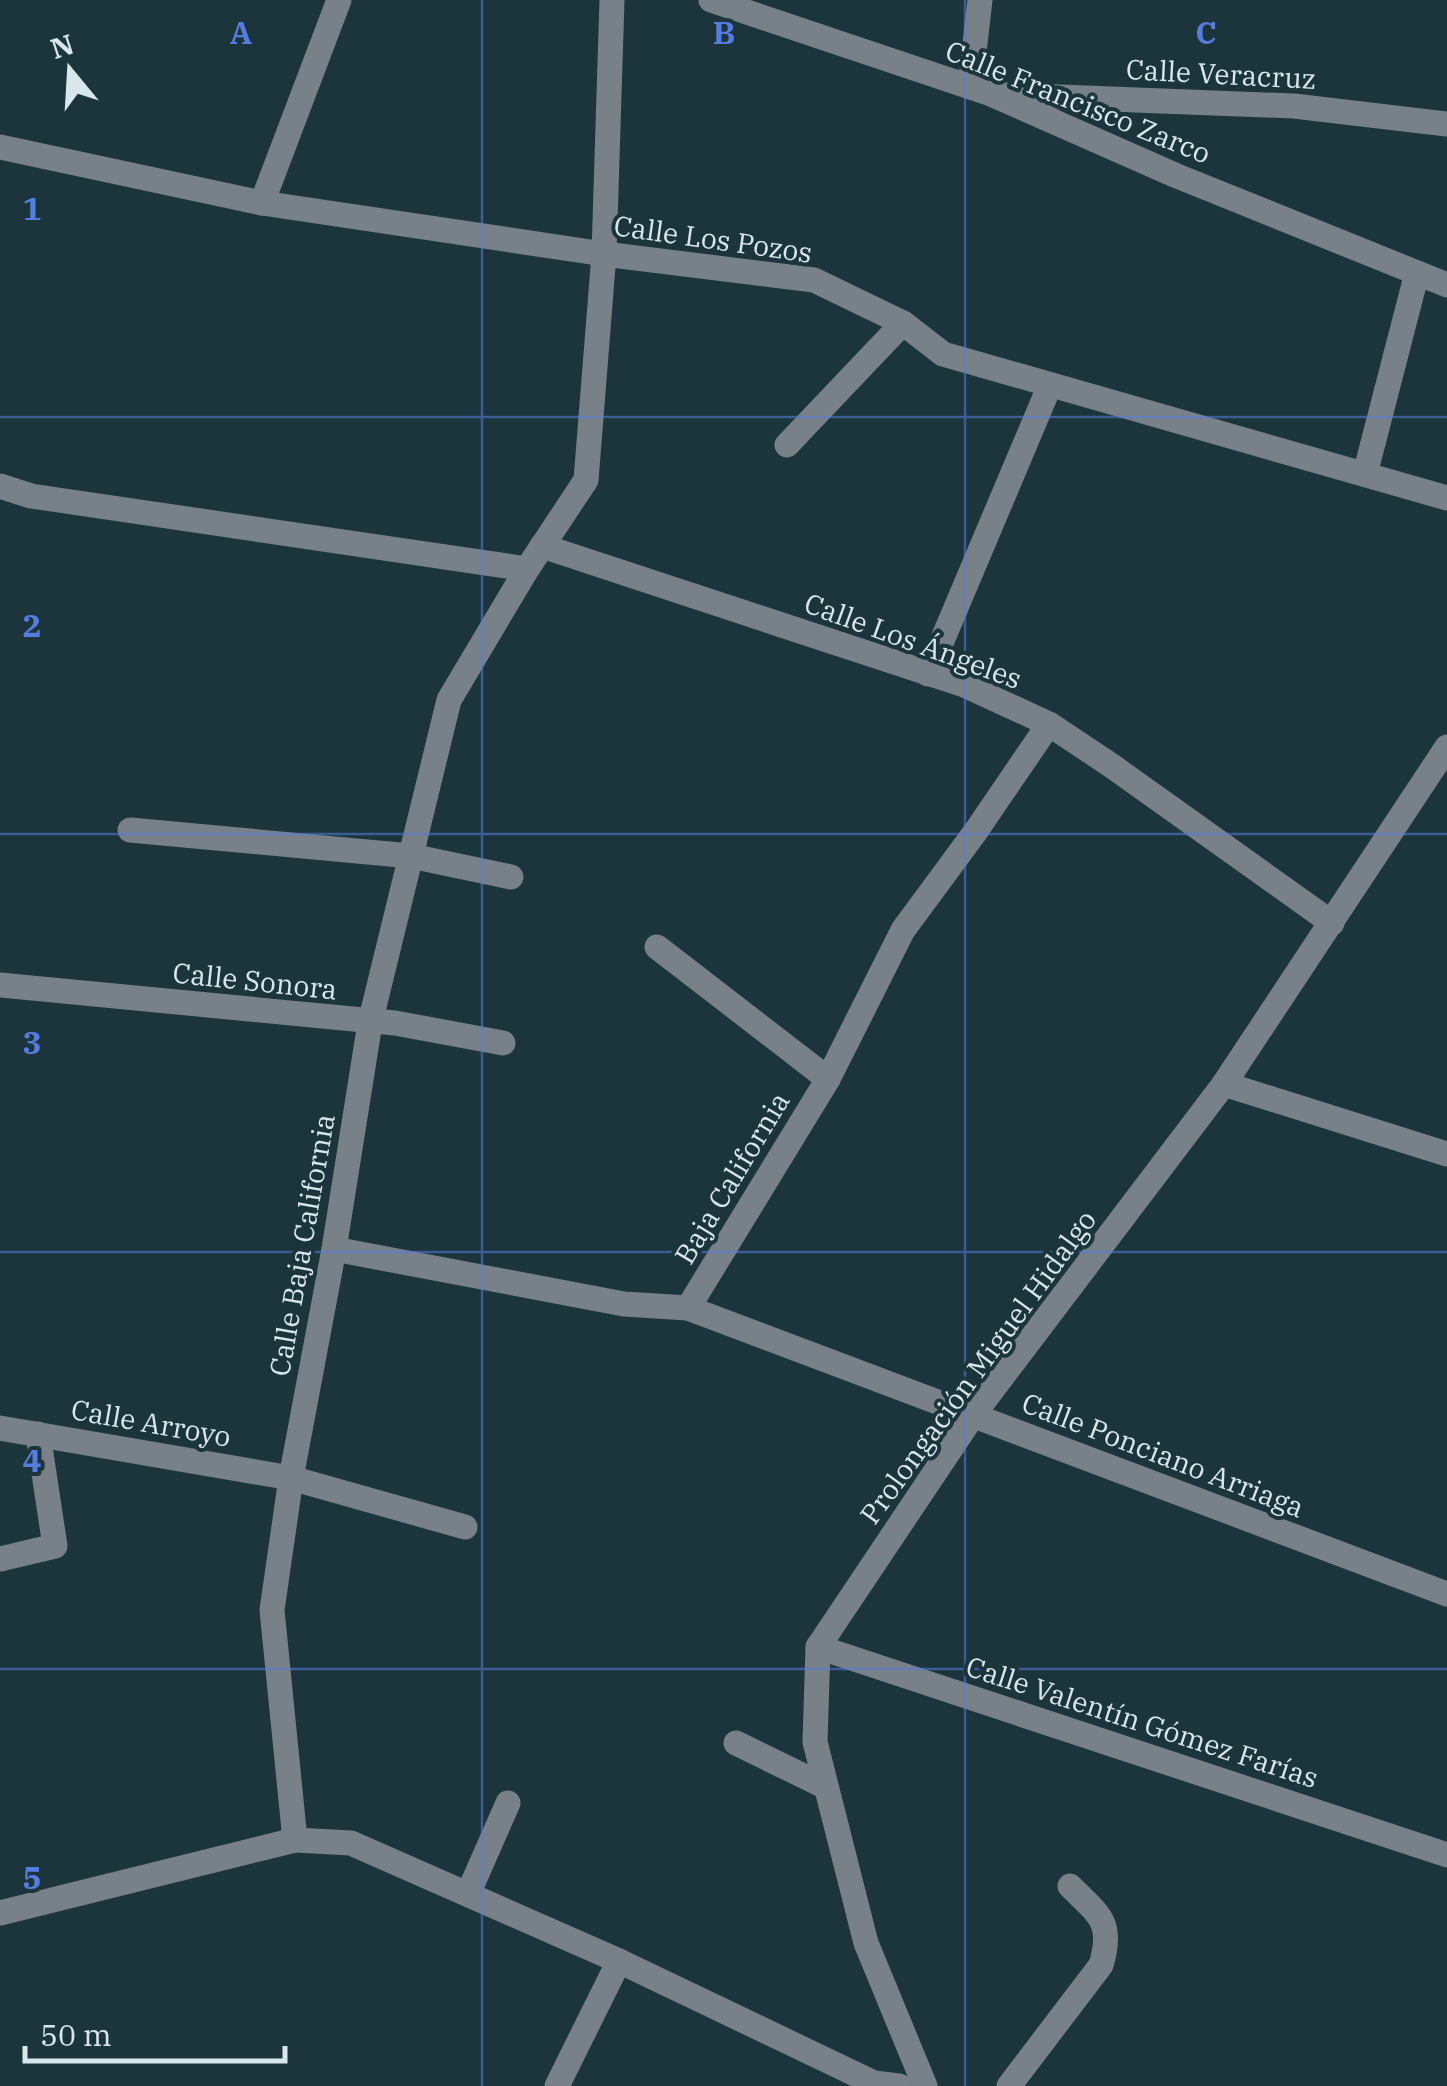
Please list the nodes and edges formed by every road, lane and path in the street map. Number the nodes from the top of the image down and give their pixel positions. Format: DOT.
graph roads {
  1 [pos="339,0"];
  2 [pos="612,0"];
  3 [pos="711,0"];
  4 [pos="980,0"];
  5 [pos="980,91"];
  6 [pos="1447,124"];
  7 [pos="0,147"];
  8 [pos="262,203"];
  9 [pos="604,254"];
  10 [pos="1418,273"];
  11 [pos="1447,285"];
  12 [pos="903,323"];
  13 [pos="1050,385"];
  14 [pos="786,445"];
  15 [pos="1365,474"];
  16 [pos="0,486"];
  17 [pos="1447,498"];
  18 [pos="542,546"];
  19 [pos="527,570"];
  20 [pos="928,674"];
  21 [pos="1048,724"];
  22 [pos="1447,747"];
  23 [pos="130,830"];
  24 [pos="411,856"];
  25 [pos="510,877"];
  26 [pos="1332,923"];
  27 [pos="657,947"];
  28 [pos="0,985"];
  29 [pos="370,1023"];
  30 [pos="503,1043"];
  31 [pos="828,1079"];
  32 [pos="1224,1084"];
  33 [pos="1447,1154"];
  34 [pos="334,1249"];
  35 [pos="688,1308"];
  36 [pos="974,1414"];
  37 [pos="0,1428"];
  38 [pos="38,1434"];
  39 [pos="292,1478"];
  40 [pos="465,1526"];
  41 [pos="0,1559"];
  42 [pos="1447,1594"];
  43 [pos="818,1647"];
  44 [pos="736,1744"];
  45 [pos="826,1787"];
  46 [pos="508,1803"];
  47 [pos="296,1840"];
  48 [pos="1447,1855"];
  49 [pos="1070,1886"];
  50 [pos="468,1894"];
  51 [pos="0,1913"];
  52 [pos="619,1961"];
  53 [pos="557,2086"];
  54 [pos="899,2086"];
  55 [pos="925,2086"];
  56 [pos="1009,2086"];
  1 -- 8 [label="street"];
  2 -- 9 [label="street"];
  3 -- 5 [label="street, Calle Francisco Zarco"];
  4 -- 5 [label="street"];
  5 -- 6 [label="street, Calle Veracruz"];
  5 -- 10 [label="street, Calle Francisco Zarco"];
  7 -- 8 [label="street, Calle Los Pozos"];
  8 -- 9 [label="street, Calle Los Pozos"];
  9 -- 12 [label="street, Calle Los Pozos"];
  9 -- 18 [label="street, Calle Baja California"];
  10 -- 11 [label="street, Calle Francisco Zarco"];
  10 -- 15 [label="street"];
  12 -- 13 [label="street, Calle Los Pozos"];
  12 -- 14 [label="street"];
  13 -- 15 [label="street, Calle Los Pozos"];
  13 -- 20 [label="street"];
  15 -- 17 [label="street, Calle Los Pozos"];
  16 -- 19 [label="street"];
  18 -- 19 [label="street, Calle Baja California"];
  18 -- 20 [label="street, Calle Los Ángeles"];
  19 -- 24 [label="street, Calle Baja California"];
  20 -- 21 [label="street, Calle Los Ángeles"];
  21 -- 26 [label="street, Calle Los Ángeles"];
  21 -- 31 [label="street"];
  22 -- 26 [label="street, Prolongación Miguel Hidalgo"];
  23 -- 24 [label="street"];
  24 -- 25 [label="street"];
  24 -- 29 [label="street, Calle Baja California"];
  26 -- 32 [label="street, Prolongación Miguel Hidalgo"];
  27 -- 31 [label="street"];
  28 -- 29 [label="street, Calle Sonora"];
  29 -- 30 [label="street, Calle Sonora"];
  29 -- 34 [label="street, Calle Baja California"];
  31 -- 35 [label="street, Baja California"];
  32 -- 33 [label="street"];
  32 -- 36 [label="street, Prolongación Miguel Hidalgo"];
  34 -- 35 [label="street, Calle Ponciano Arriaga"];
  34 -- 39 [label="street, Calle Baja California"];
  35 -- 36 [label="street, Calle Ponciano Arriaga"];
  36 -- 42 [label="street, Calle Ponciano Arriaga"];
  36 -- 43 [label="street, Prolongación Miguel Hidalgo"];
  37 -- 38 [label="street, Calle Arroyo"];
  38 -- 39 [label="street, Calle Arroyo"];
  38 -- 41 [label="street"];
  39 -- 40 [label="street, Calle Arroyo"];
  39 -- 47 [label="street, Calle Baja California"];
  43 -- 45 [label="street"];
  43 -- 48 [label="street, Calle Valentín Gómez Farías"];
  44 -- 45 [label="street"];
  45 -- 55 [label="street"];
  46 -- 50 [label="street"];
  47 -- 50 [label="street"];
  47 -- 51 [label="street"];
  49 -- 56 [label="street"];
  50 -- 52 [label="street"];
  52 -- 53 [label="street"];
  52 -- 54 [label="street"];
}
